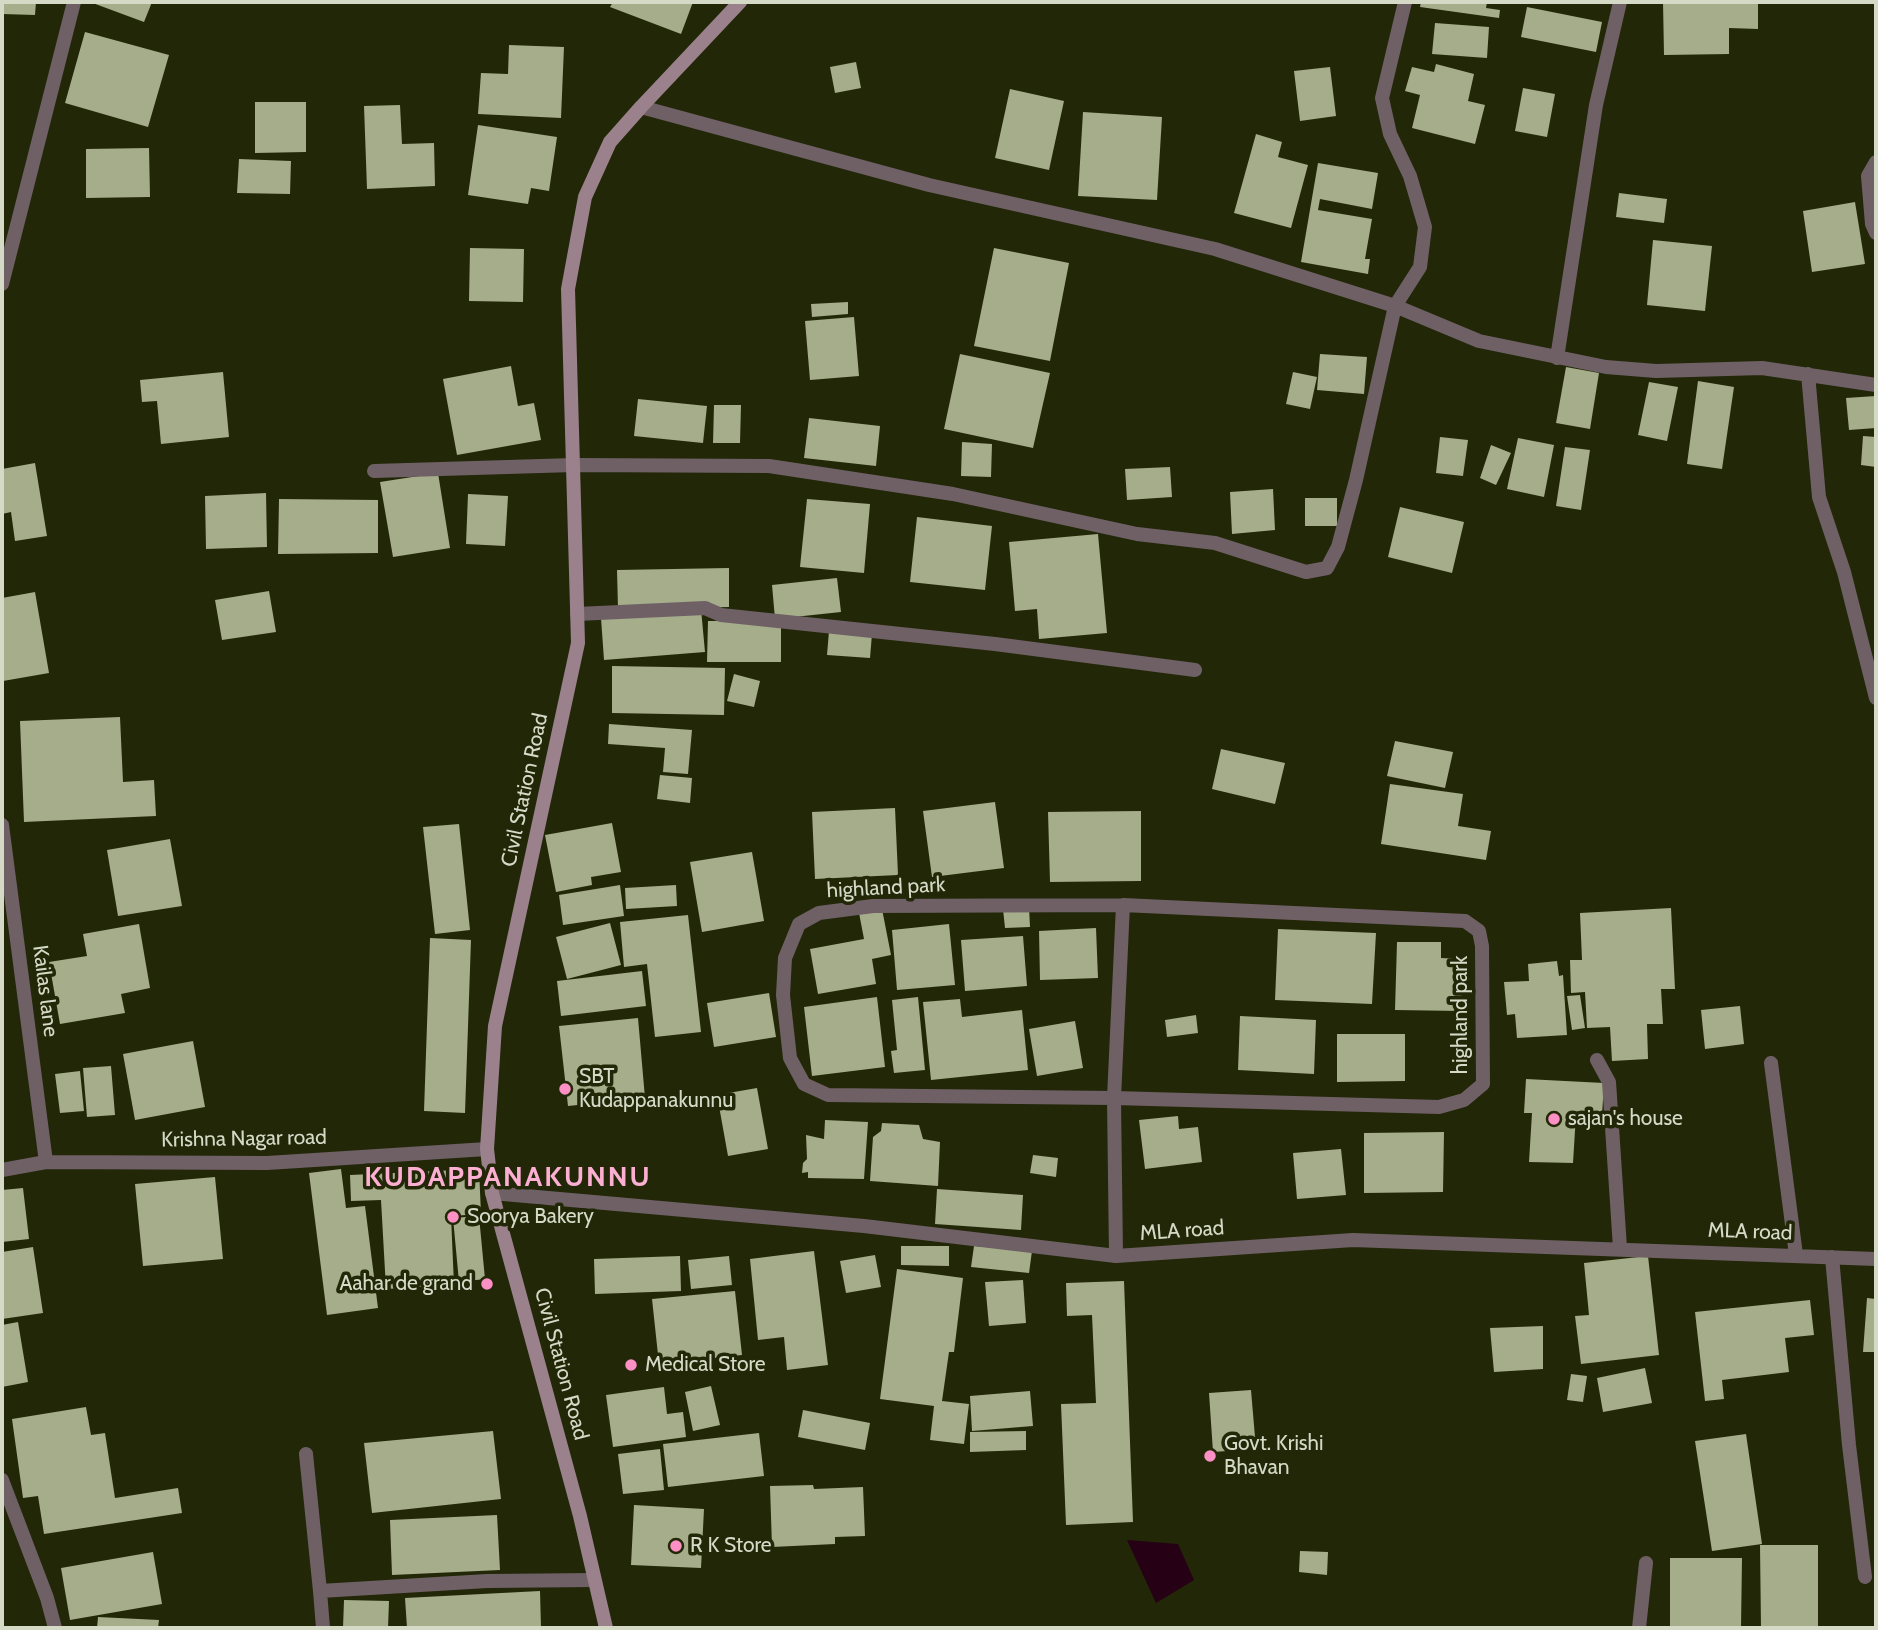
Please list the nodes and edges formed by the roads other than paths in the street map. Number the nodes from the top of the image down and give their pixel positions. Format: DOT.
graph roads {
  1 [pos="74,2"];
  2 [pos="740,2"];
  3 [pos="1405,2"];
  4 [pos="1620,2"];
  5 [pos="641,107"];
  6 [pos="1876,162"];
  7 [pos="1876,233"];
  8 [pos="2,284"];
  9 [pos="1395,306"];
  10 [pos="1557,358"];
  11 [pos="1808,374"];
  12 [pos="1876,385"];
  13 [pos="574,465"];
  14 [pos="374,471"];
  15 [pos="577,614"];
  16 [pos="1195,670"];
  17 [pos="1876,698"];
  18 [pos="2,825"];
  19 [pos="1123,905"];
  20 [pos="1597,1060"];
  21 [pos="1771,1063"];
  22 [pos="1114,1098"];
  23 [pos="487,1149"];
  24 [pos="46,1162"];
  25 [pos="2,1170"];
  26 [pos="492,1193"];
  27 [pos="1620,1248"];
  28 [pos="1796,1255"];
  29 [pos="1115,1256"];
  30 [pos="1832,1257"];
  31 [pos="1876,1259"];
  32 [pos="306,1454"];
  33 [pos="2,1480"];
  34 [pos="1646,1563"];
  35 [pos="1865,1577"];
  36 [pos="594,1580"];
  37 [pos="320,1591"];
  38 [pos="55,1628"];
  39 [pos="323,1628"];
  40 [pos="606,1628"];
  41 [pos="1639,1628"];
  1 -- 8 [label="street"];
  2 -- 5 [label="main road, Civil Station Road"];
  3 -- 9 [label="street"];
  4 -- 10 [label="street"];
  5 -- 9 [label="street"];
  5 -- 13 [label="main road, Civil Station Road"];
  6 -- 7 [label="street"];
  9 -- 10 [label="street"];
  9 -- 13 [label="street"];
  10 -- 11 [label="street"];
  11 -- 12 [label="street"];
  11 -- 17 [label="street"];
  13 -- 14 [label="street"];
  13 -- 15 [label="main road, Civil Station Road"];
  15 -- 16 [label="street"];
  15 -- 23 [label="main road, Civil Station Road"];
  18 -- 24 [label="street, Kailas lane"];
  19 -- 22 [label="street"];
  19 -- 22 [label="street, highland park"];
  19 -- 22 [label="street, highland park"];
  20 -- 27 [label="street"];
  21 -- 28 [label="street"];
  22 -- 29 [label="street"];
  23 -- 24 [label="street, Krishna Nagar road"];
  23 -- 26 [label="main road, Civil Station Road"];
  24 -- 25 [label="street, Krishna Nagar road"];
  26 -- 29 [label="street, MLA road"];
  26 -- 36 [label="main road, Civil Station Road"];
  27 -- 28 [label="street, MLA road"];
  27 -- 29 [label="street, MLA road"];
  28 -- 30 [label="street, MLA road"];
  30 -- 31 [label="street, MLA road"];
  30 -- 35 [label="street"];
  32 -- 37 [label="street"];
  33 -- 38 [label="street"];
  34 -- 41 [label="street"];
  36 -- 37 [label="street"];
  36 -- 40 [label="main road, Civil Station Road"];
  37 -- 39 [label="street"];
}
